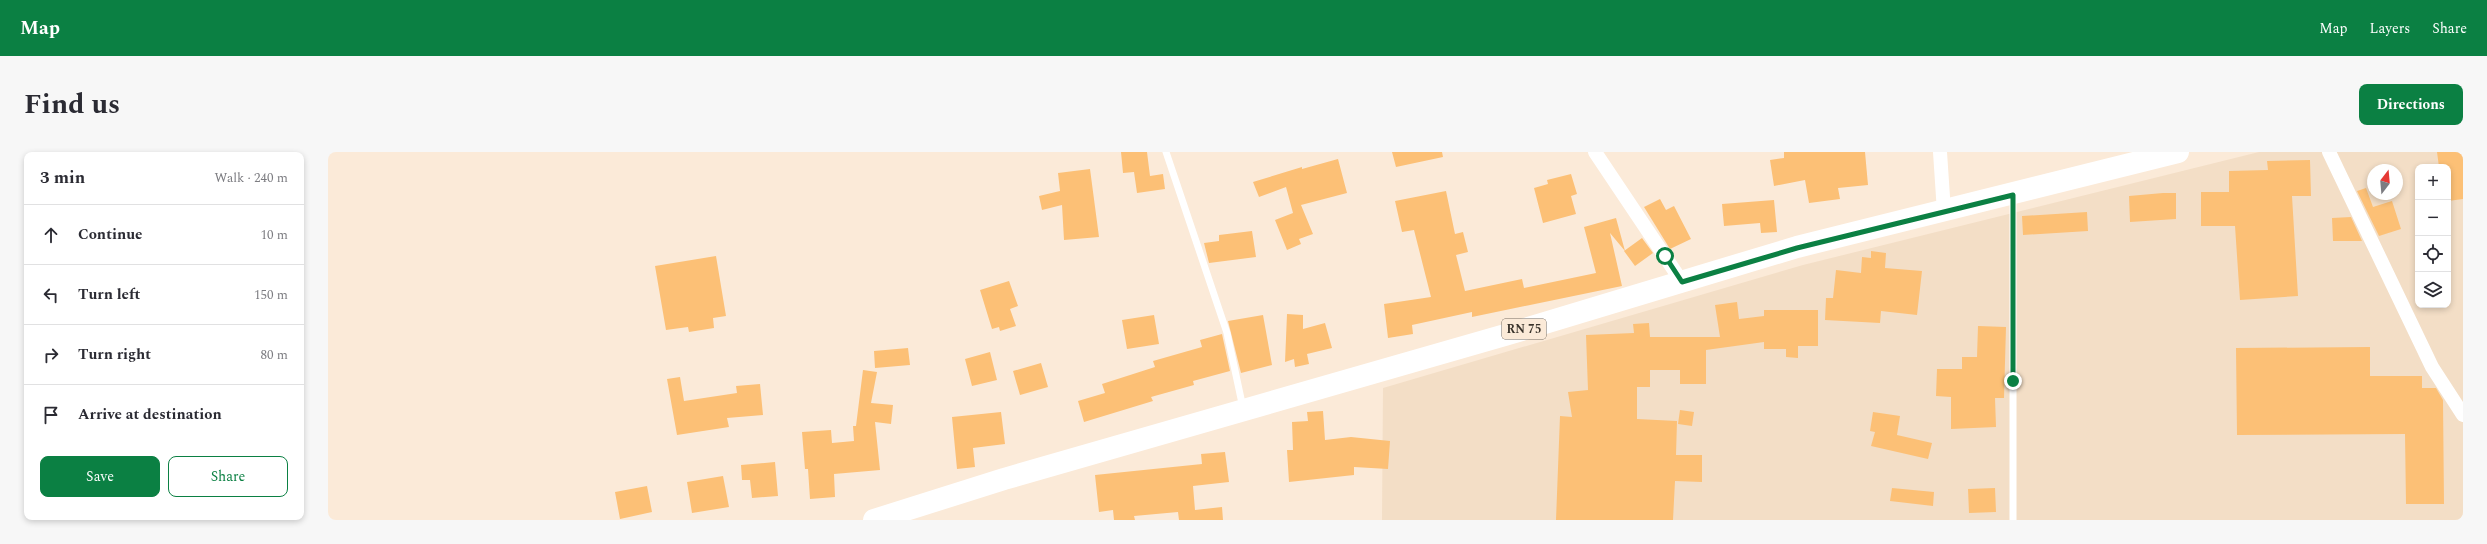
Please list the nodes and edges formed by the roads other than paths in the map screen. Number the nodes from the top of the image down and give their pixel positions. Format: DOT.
graph roads {
  1 [pos="1166,152"];
  2 [pos="1595,152"];
  3 [pos="1940,152"];
  4 [pos="2178,152"];
  5 [pos="2329,152"];
  6 [pos="2013,195"];
  7 [pos="1944,212"];
  8 [pos="1682,282"];
  9 [pos="1243,409"];
  10 [pos="2463,415"];
  11 [pos="874,520"];
  12 [pos="2013,520"];
  1 -- 9 [label="lane"];
  2 -- 8 [label="street"];
  3 -- 7 [label="street"];
  4 -- 6 [label="main road, RN 75"];
  5 -- 10 [label="street"];
  6 -- 7 [label="main road, RN 75"];
  6 -- 12 [label="lane"];
  7 -- 8 [label="main road, RN 75"];
  8 -- 9 [label="main road, RN 75"];
  9 -- 11 [label="main road, RN 75"];
}
